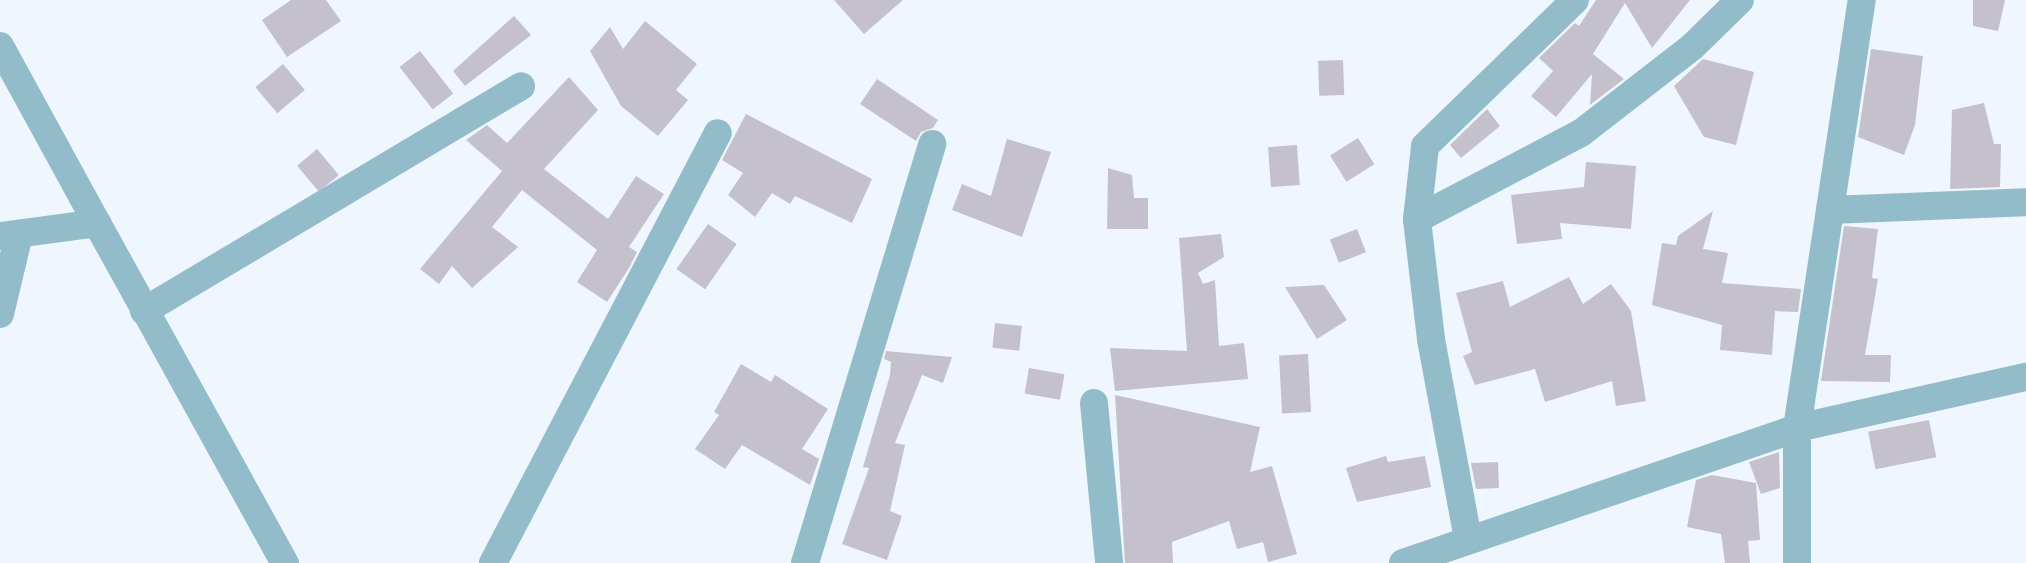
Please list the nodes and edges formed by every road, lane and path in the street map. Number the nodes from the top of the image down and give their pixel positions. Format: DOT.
graph roads {
  1 [pos="1575,0"];
  2 [pos="1740,0"];
  3 [pos="1862,0"];
  4 [pos="0,46"];
  5 [pos="521,86"];
  6 [pos="718,133"];
  7 [pos="932,144"];
  8 [pos="2026,202"];
  9 [pos="1830,210"];
  10 [pos="1417,219"];
  11 [pos="97,223"];
  12 [pos="10,235"];
  13 [pos="144,311"];
  14 [pos="0,314"];
  15 [pos="2026,377"];
  16 [pos="1094,403"];
  17 [pos="1797,428"];
  18 [pos="1468,539"];
  19 [pos="285,563"];
  20 [pos="493,563"];
  21 [pos="805,563"];
  22 [pos="1109,563"];
  23 [pos="1403,563"];
  24 [pos="1797,563"];
  1 -- 10 [label="street"];
  2 -- 10 [label="street"];
  3 -- 9 [label="street"];
  4 -- 11 [label="street"];
  5 -- 13 [label="street"];
  6 -- 20 [label="street"];
  7 -- 21 [label="street"];
  8 -- 9 [label="street"];
  9 -- 17 [label="street"];
  10 -- 18 [label="street"];
  11 -- 12 [label="street"];
  11 -- 13 [label="street"];
  12 -- 14 [label="street"];
  13 -- 19 [label="street"];
  15 -- 17 [label="street"];
  16 -- 22 [label="street"];
  17 -- 18 [label="street"];
  17 -- 24 [label="street"];
  18 -- 23 [label="street"];
}
